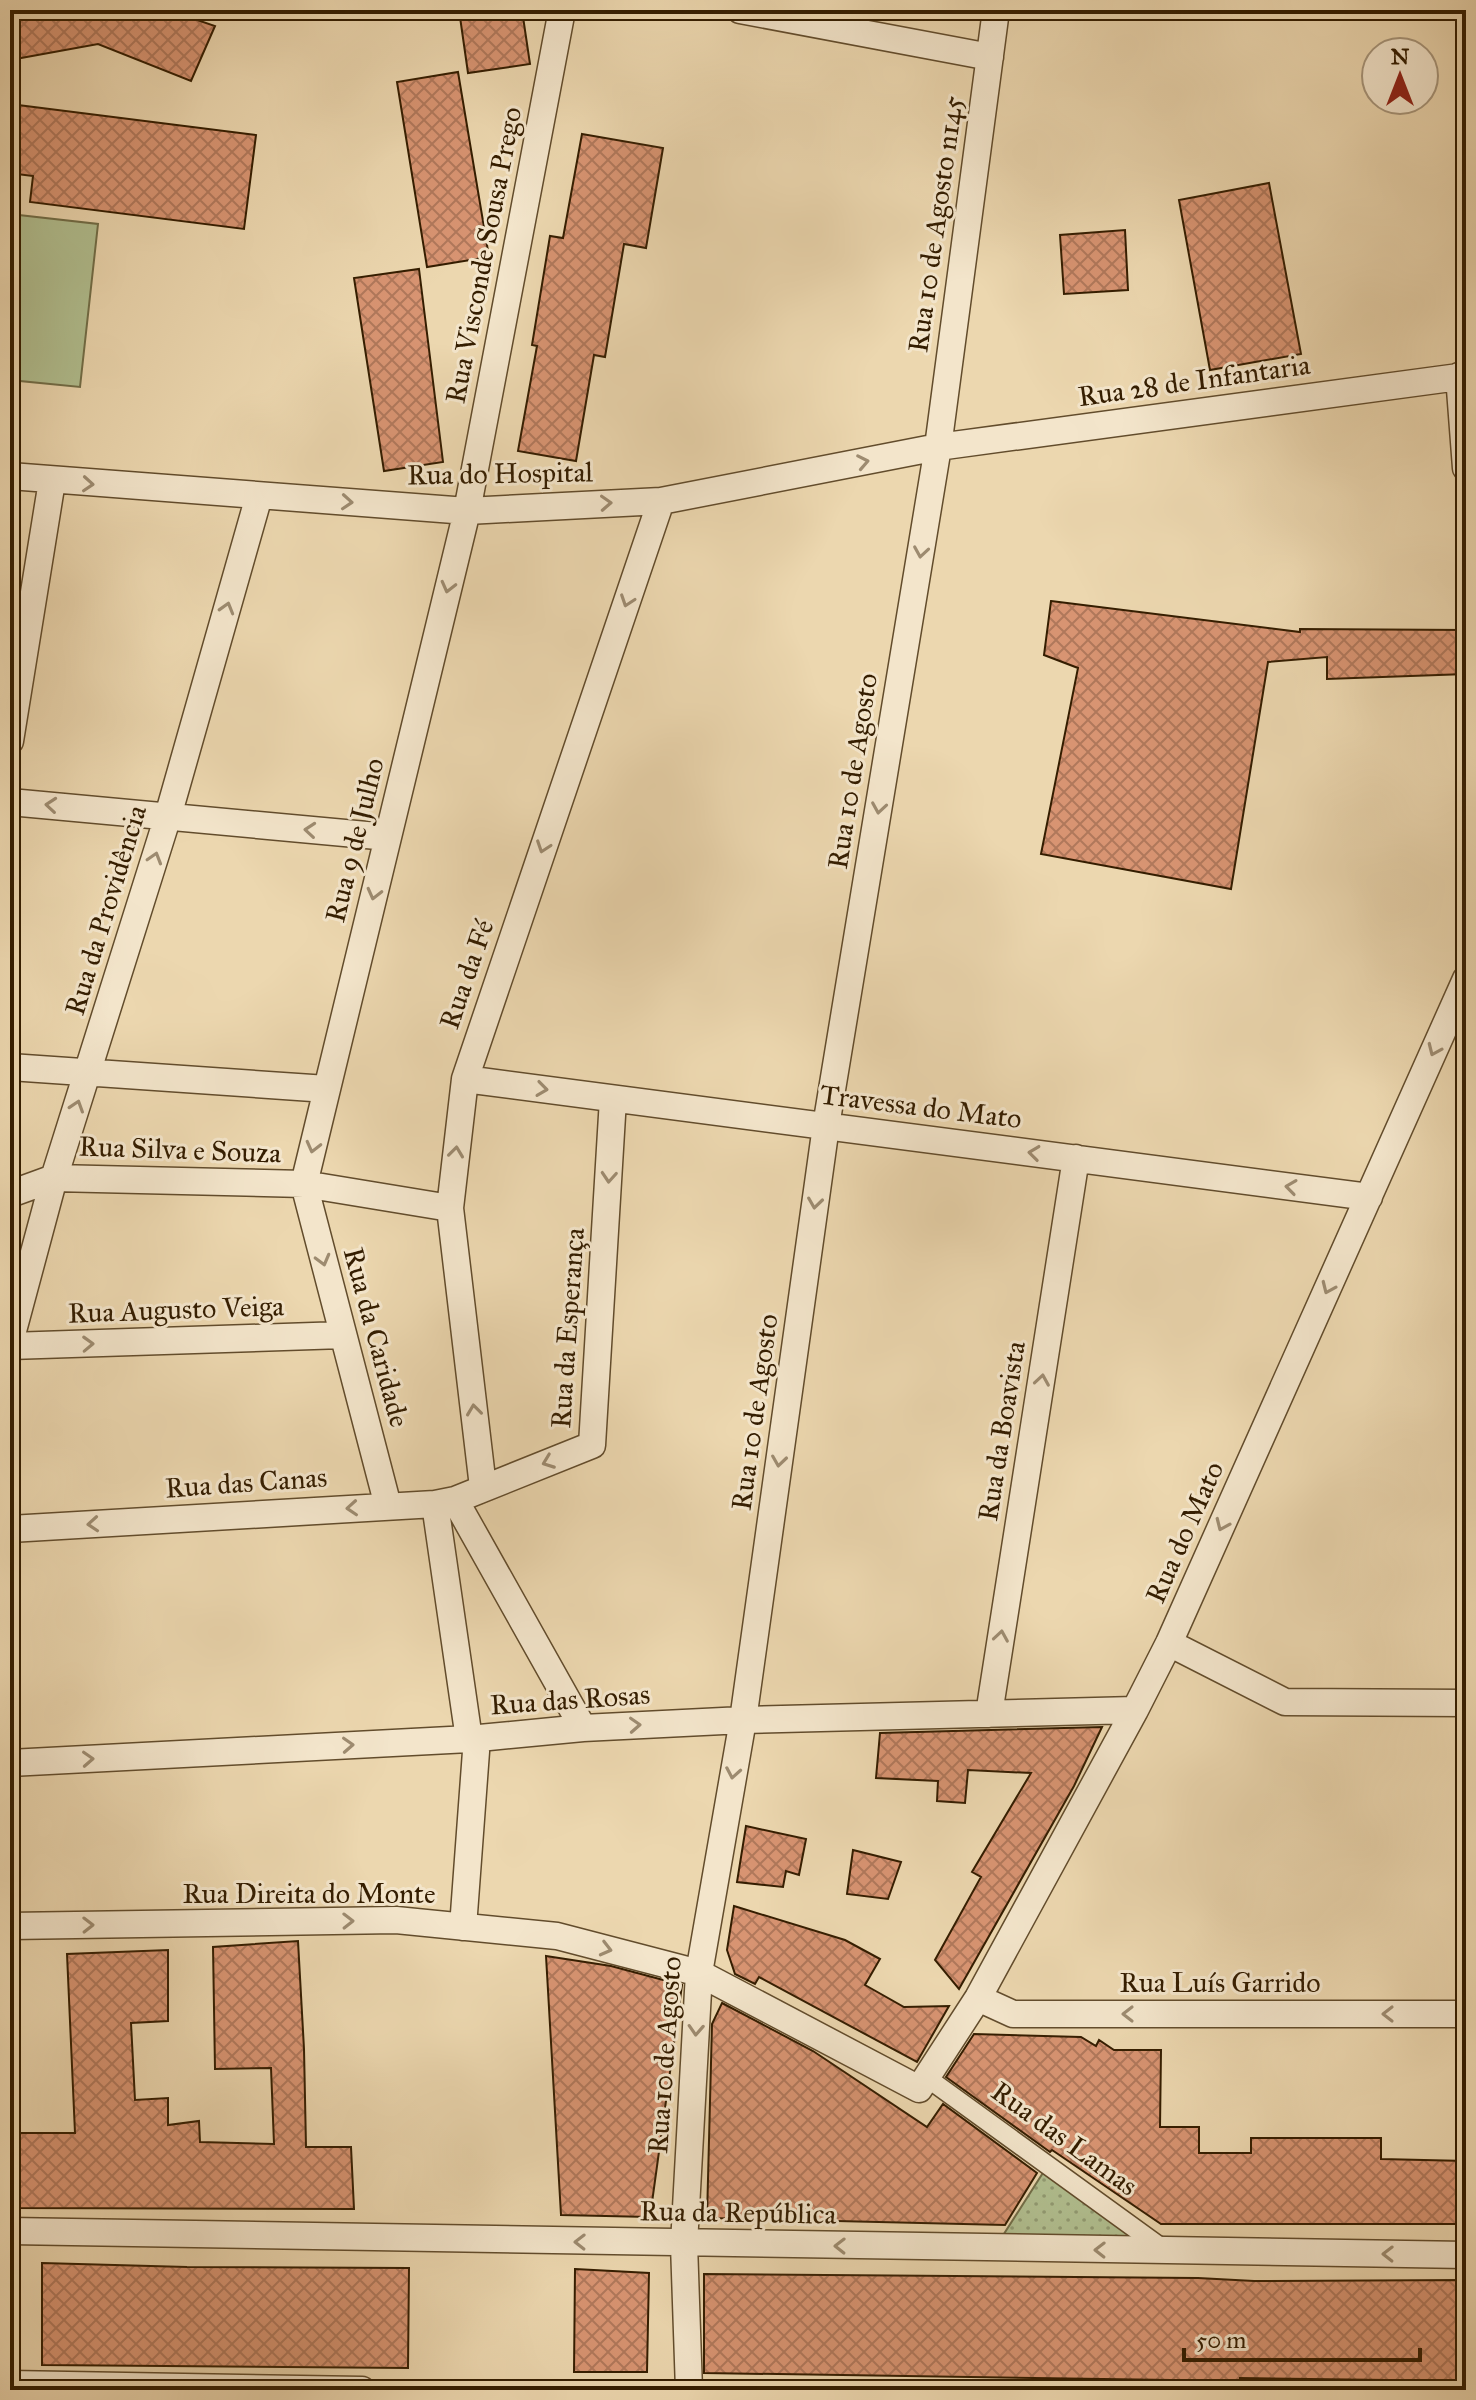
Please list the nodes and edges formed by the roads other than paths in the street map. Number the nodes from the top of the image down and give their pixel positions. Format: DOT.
graph roads {
  1 [pos="562,10"];
  2 [pos="740,10"];
  3 [pos="996,10"];
  4 [pos="990,57"];
  5 [pos="1462,376"];
  6 [pos="938,447"];
  7 [pos="1466,468"];
  8 [pos="10,476"];
  9 [pos="52,481"];
  10 [pos="259,496"];
  11 [pos="661,501"];
  12 [pos="467,511"];
  13 [pos="10,741"];
  14 [pos="10,802"];
  15 [pos="168,816"];
  16 [pos="388,837"];
  17 [pos="1466,979"];
  18 [pos="1457,1020"];
  19 [pos="10,1067"];
  20 [pos="88,1073"];
  21 [pos="465,1079"];
  22 [pos="327,1089"];
  23 [pos="613,1099"];
  24 [pos="826,1126"];
  25 [pos="1076,1158"];
  26 [pos="54,1178"];
  27 [pos="304,1184"];
  28 [pos="10,1194"];
  29 [pos="1369,1197"];
  30 [pos="450,1208"];
  31 [pos="343,1335"];
  32 [pos="10,1344"];
  33 [pos="483,1487"];
  34 [pos="445,1502"];
  35 [pos="388,1506"];
  36 [pos="10,1529"];
  37 [pos="1169,1643"];
  38 [pos="1466,1703"];
  39 [pos="1135,1710"];
  40 [pos="989,1714"];
  41 [pos="743,1720"];
  42 [pos="583,1728"];
  43 [pos="473,1738"];
  44 [pos="10,1763"];
  45 [pos="10,1926"];
  46 [pos="463,1927"];
  47 [pos="699,1973"];
  48 [pos="978,1998"];
  49 [pos="1466,2014"];
  50 [pos="922,2083"];
  51 [pos="10,2231"];
  52 [pos="684,2244"];
  53 [pos="1166,2251"];
  54 [pos="1466,2255"];
  55 [pos="10,2384"];
  56 [pos="362,2390"];
  57 [pos="689,2390"];
  1 -- 12 [label="street, Rua Visconde Sousa Prego"];
  2 -- 4 [label="street"];
  3 -- 4 [label="street, Rua 10 de Agosto n145"];
  4 -- 6 [label="street, Rua 10 de Agosto n145"];
  5 -- 6 [label="street, Rua 28 de Infantaria"];
  5 -- 7 [label="street"];
  11 -- 6 [label="street, Rua do Hospital, one-way"];
  6 -- 24 [label="street, Rua 10 de Agosto, one-way"];
  8 -- 9 [label="street, Rua do Hospital"];
  9 -- 10 [label="street, Rua do Hospital, one-way"];
  9 -- 13 [label="street"];
  10 -- 12 [label="street, Rua do Hospital, one-way"];
  15 -- 10 [label="street, Rua da Providência, one-way"];
  12 -- 11 [label="street, Rua do Hospital, one-way"];
  11 -- 21 [label="street, Rua da Fé, one-way"];
  12 -- 16 [label="street, Rua 9 de Julho, one-way"];
  15 -- 14 [label="street, one-way"];
  16 -- 15 [label="street, one-way"];
  20 -- 15 [label="street, Rua da Providência, one-way"];
  16 -- 22 [label="street, Rua 9 de Julho, one-way"];
  17 -- 18 [label="street, Rua do Mato"];
  18 -- 29 [label="street, Rua do Mato, one-way"];
  19 -- 20 [label="street"];
  20 -- 22 [label="street"];
  26 -- 20 [label="street, Rua da Providência, one-way"];
  21 -- 23 [label="street, Travessa do Mato, one-way"];
  30 -- 21 [label="street, Rua da Fé, one-way"];
  22 -- 27 [label="street, Rua 9 de Julho, one-way"];
  23 -- 24 [label="street, Travessa do Mato"];
  23 -- 33 [label="street, Rua da Esperança, one-way"];
  25 -- 24 [label="street, Travessa do Mato, one-way"];
  24 -- 41 [label="street, Rua 10 de Agosto, one-way"];
  29 -- 25 [label="street, Travessa do Mato, one-way"];
  40 -- 25 [label="street, Rua da Boavista, one-way"];
  26 -- 27 [label="street, Rua Silva e Souza"];
  26 -- 28 [label="street"];
  26 -- 32 [label="street, Rua da Providência"];
  27 -- 30 [label="street, Rua Silva e Souza"];
  27 -- 31 [label="street, Rua da Caridade, one-way"];
  29 -- 37 [label="street, Rua do Mato, one-way"];
  33 -- 30 [label="street, Rua da Fé, one-way"];
  32 -- 31 [label="street, Rua Augusto Veiga, one-way"];
  31 -- 35 [label="street, Rua da Caridade"];
  33 -- 34 [label="street, Rua das Canas"];
  34 -- 35 [label="street, Rua das Canas"];
  34 -- 42 [label="street"];
  34 -- 43 [label="street"];
  35 -- 36 [label="street, Rua das Canas, one-way"];
  37 -- 38 [label="street"];
  37 -- 39 [label="street, Rua do Mato"];
  39 -- 40 [label="street, Rua das Rosas"];
  39 -- 48 [label="street, Rua do Mato"];
  40 -- 41 [label="street, Rua das Rosas"];
  42 -- 41 [label="street, Rua das Rosas, one-way"];
  41 -- 47 [label="street, Rua 10 de Agosto, one-way"];
  42 -- 43 [label="street, Rua das Rosas"];
  44 -- 43 [label="street, Rua das Rosas, one-way"];
  43 -- 46 [label="street"];
  45 -- 46 [label="street, Rua Direita do Monte, one-way"];
  46 -- 47 [label="street, Rua Direita do Monte, one-way"];
  47 -- 50 [label="street, Rua das Lamas"];
  47 -- 52 [label="street, Rua 10 de Agosto, one-way"];
  49 -- 48 [label="street, Rua Luís Garrido, one-way"];
  48 -- 50 [label="street, Rua do Mato"];
  50 -- 53 [label="street, Rua das Lamas"];
  52 -- 51 [label="street, Rua da República, one-way"];
  53 -- 52 [label="street, Rua da República, one-way"];
  52 -- 57 [label="street, Rua 10 de Agosto"];
  54 -- 53 [label="street, Rua da República, one-way"];
  55 -- 56 [label="street"];
}
